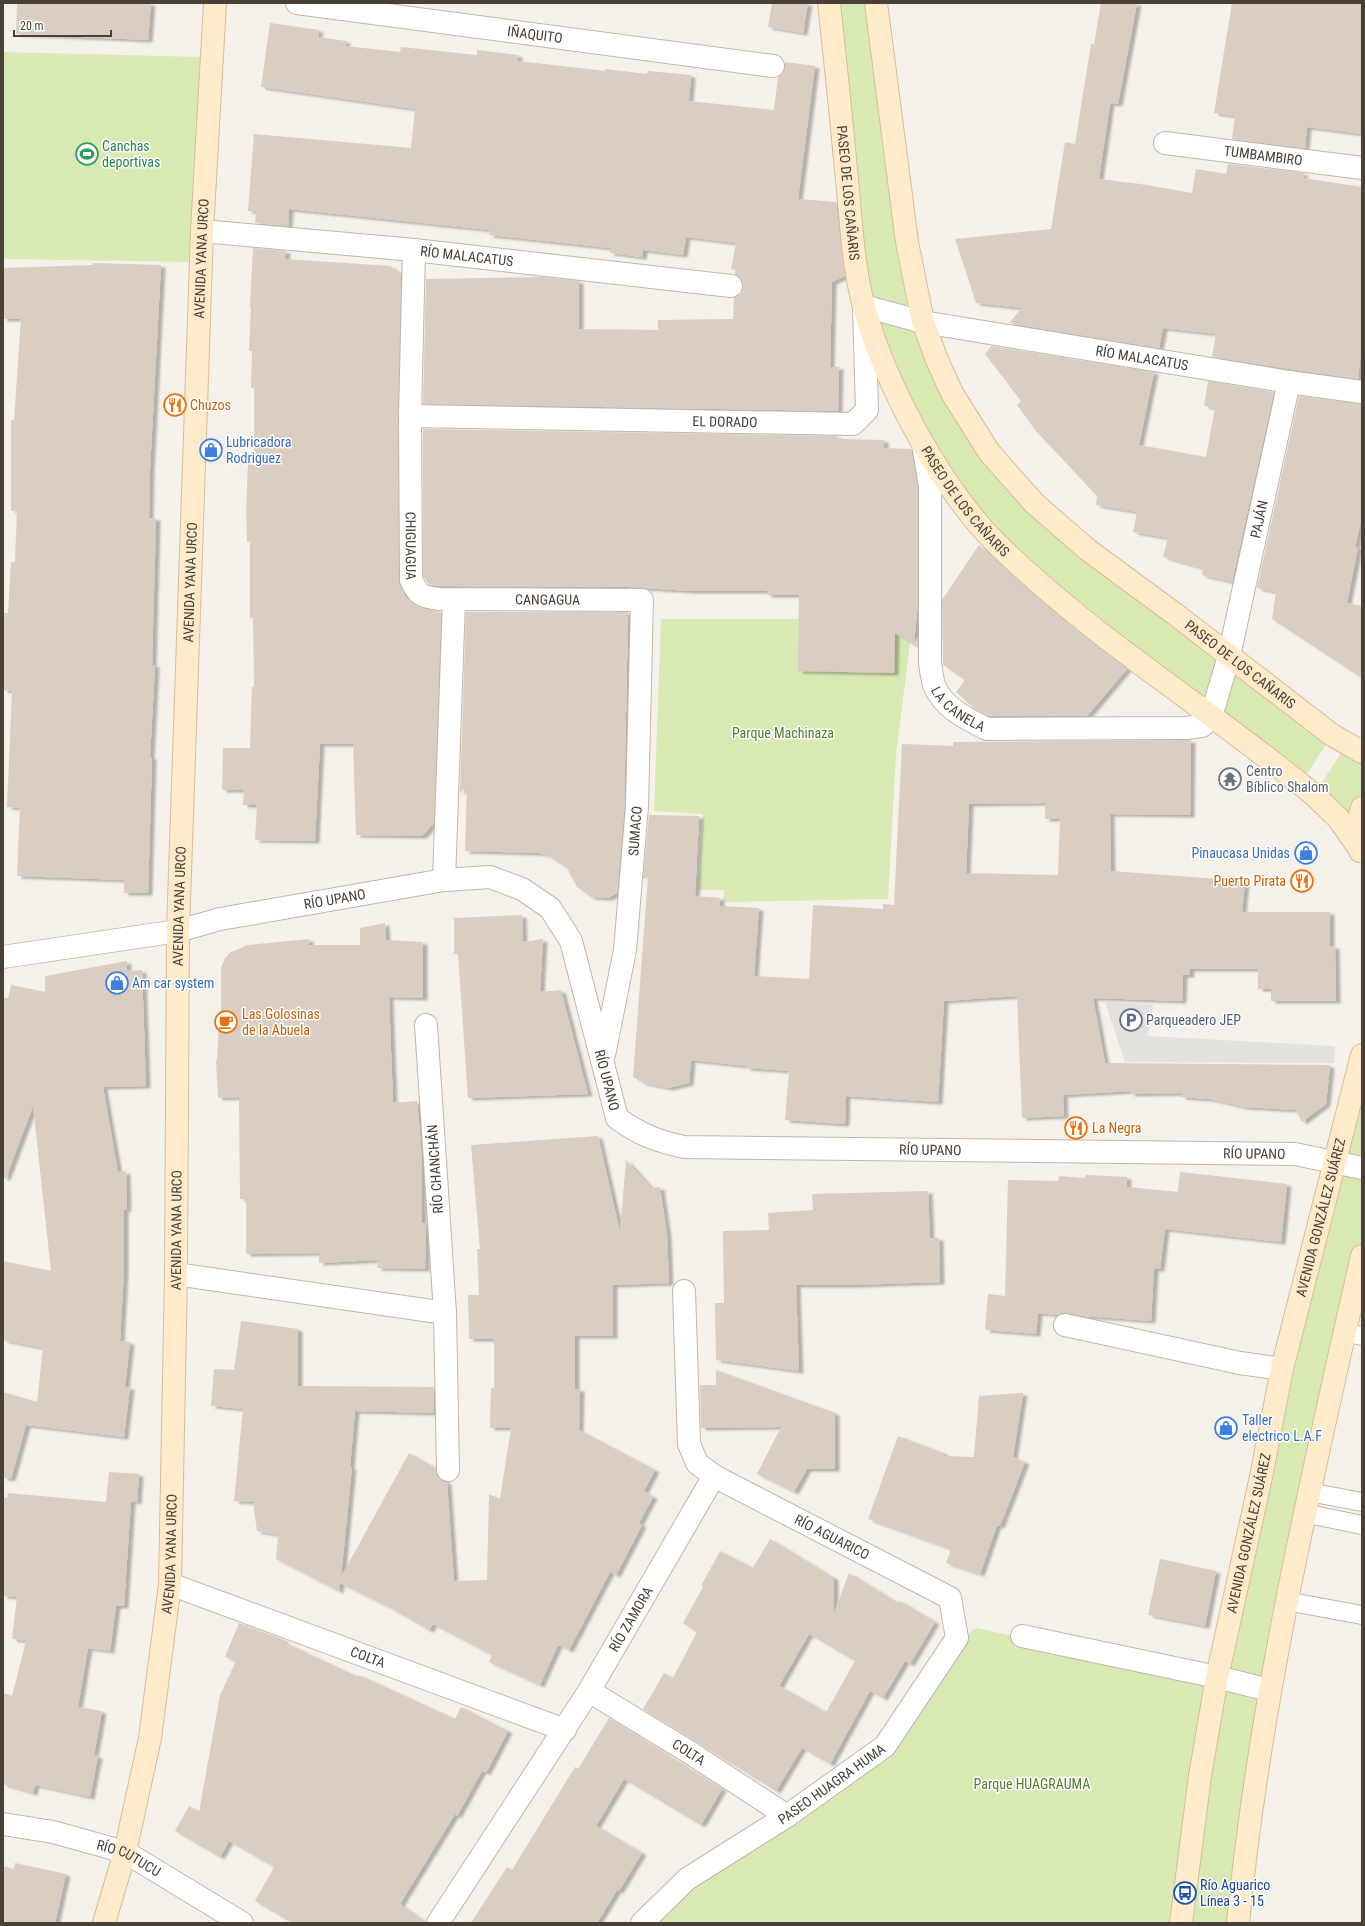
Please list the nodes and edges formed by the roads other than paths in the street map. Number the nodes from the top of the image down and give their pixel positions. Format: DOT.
graph roads {
  1 [pos="215,3"];
  2 [pos="297,3"];
  3 [pos="829,3"];
  4 [pos="876,3"];
  5 [pos="773,66"];
  6 [pos="1165,143"];
  7 [pos="1362,168"];
  8 [pos="202,231"];
  9 [pos="414,250"];
  10 [pos="731,286"];
  11 [pos="864,306"];
  12 [pos="923,322"];
  13 [pos="1289,382"];
  14 [pos="1362,392"];
  15 [pos="410,416"];
  16 [pos="922,441"];
  17 [pos="454,600"];
  18 [pos="642,600"];
  19 [pos="1229,656"];
  20 [pos="1211,717"];
  21 [pos="1362,752"];
  22 [pos="1362,808"];
  23 [pos="1361,852"];
  24 [pos="444,880"];
  25 [pos="178,931"];
  26 [pos="3,957"];
  27 [pos="426,1025"];
  28 [pos="1362,1055"];
  29 [pos="603,1060"];
  30 [pos="1335,1164"];
  31 [pos="1362,1168"];
  32 [pos="1362,1256"];
  33 [pos="176,1274"];
  34 [pos="684,1291"];
  35 [pos="444,1313"];
  36 [pos="1065,1325"];
  37 [pos="1353,1334"];
  38 [pos="1282,1369"];
  39 [pos="448,1470"];
  40 [pos="714,1476"];
  41 [pos="1309,1492"];
  42 [pos="1362,1502"];
  43 [pos="1304,1513"];
  44 [pos="1362,1525"];
  45 [pos="170,1584"];
  46 [pos="950,1598"];
  47 [pos="1286,1601"];
  48 [pos="1362,1615"];
  49 [pos="1022,1636"];
  50 [pos="1217,1677"];
  51 [pos="1269,1690"];
  52 [pos="589,1691"];
  53 [pos="565,1730"];
  54 [pos="787,1816"];
  55 [pos="3,1824"];
  56 [pos="125,1852"];
  57 [pos="104,1923"];
  58 [pos="242,1923"];
  59 [pos="438,1923"];
  60 [pos="642,1923"];
  61 [pos="1181,1923"];
  62 [pos="1238,1923"];
  1 -- 8 [label="main road, AVENIDA YANA URCO"];
  2 -- 5 [label="street, IÑAQUITO"];
  3 -- 11 [label="main road, PASEO DE LOS CAÑARIS"];
  4 -- 12 [label="main road, PASEO DE LOS CAÑARIS"];
  6 -- 7 [label="street, TUMBAMBIRO"];
  8 -- 9 [label="street, RÍO MALACATUS"];
  8 -- 25 [label="main road, AVENIDA YANA URCO"];
  9 -- 10 [label="street, RÍO MALACATUS"];
  9 -- 15 [label="street, CHIGUAGUA"];
  11 -- 12 [label="street"];
  11 -- 15 [label="street, EL DORADO"];
  11 -- 16 [label="main road, PASEO DE LOS CAÑARIS"];
  12 -- 13 [label="street, RÍO MALACATUS"];
  12 -- 19 [label="main road, PASEO DE LOS CAÑARIS"];
  13 -- 14 [label="street, RÍO MALACATUS"];
  13 -- 19 [label="street, PAJÁN"];
  15 -- 17 [label="street, CHIGUAGUA"];
  16 -- 20 [label="main road, PASEO DE LOS CAÑARIS"];
  16 -- 20 [label="street, LA CANELA"];
  17 -- 18 [label="street, CANGAGUA"];
  17 -- 24 [label="street"];
  18 -- 29 [label="street, SUMACO"];
  19 -- 20 [label="street"];
  19 -- 21 [label="main road, PASEO DE LOS CAÑARIS"];
  20 -- 23 [label="main road, PASEO DE LOS CAÑARIS"];
  22 -- 23 [label="main road"];
  24 -- 25 [label="street, RÍO UPANO"];
  24 -- 29 [label="street, RÍO UPANO"];
  25 -- 26 [label="street, RÍO UPANO"];
  25 -- 33 [label="main road, AVENIDA YANA URCO"];
  27 -- 35 [label="street, RÍO CHANCHÁN"];
  28 -- 30 [label="main road, AVENIDA GONZÁLEZ SUÁREZ"];
  29 -- 30 [label="street, RÍO UPANO"];
  30 -- 31 [label="street, RÍO UPANO"];
  30 -- 38 [label="main road, AVENIDA GONZÁLEZ SUÁREZ"];
  32 -- 37 [label="main road"];
  33 -- 35 [label="street"];
  33 -- 45 [label="main road, AVENIDA YANA URCO"];
  34 -- 40 [label="street"];
  35 -- 39 [label="street, RÍO CHANCHÁN"];
  36 -- 38 [label="street"];
  37 -- 41 [label="main road"];
  38 -- 50 [label="main road, AVENIDA GONZÁLEZ SUÁREZ"];
  40 -- 46 [label="street, RÍO AGUARICO"];
  40 -- 52 [label="street, RÍO ZAMORA"];
  41 -- 42 [label="lane"];
  41 -- 43 [label="main road"];
  43 -- 44 [label="lane"];
  43 -- 47 [label="main road"];
  45 -- 53 [label="street, COLTA"];
  45 -- 56 [label="main road, AVENIDA YANA URCO"];
  46 -- 54 [label="street, PASEO HUAGRA HUMA"];
  47 -- 48 [label="lane"];
  47 -- 51 [label="main road"];
  49 -- 50 [label="street"];
  50 -- 51 [label="street"];
  50 -- 61 [label="main road, AVENIDA GONZÁLEZ SUÁREZ"];
  51 -- 62 [label="main road"];
  52 -- 53 [label="street, RÍO ZAMORA"];
  52 -- 54 [label="street, COLTA"];
  53 -- 59 [label="street, RÍO ZAMORA"];
  54 -- 60 [label="street, PASEO HUAGRA HUMA"];
  55 -- 56 [label="street, RÍO CUTUCU"];
  56 -- 57 [label="main road, AVENIDA YANA URCO"];
  56 -- 58 [label="street, RÍO CUTUCU"];
}
